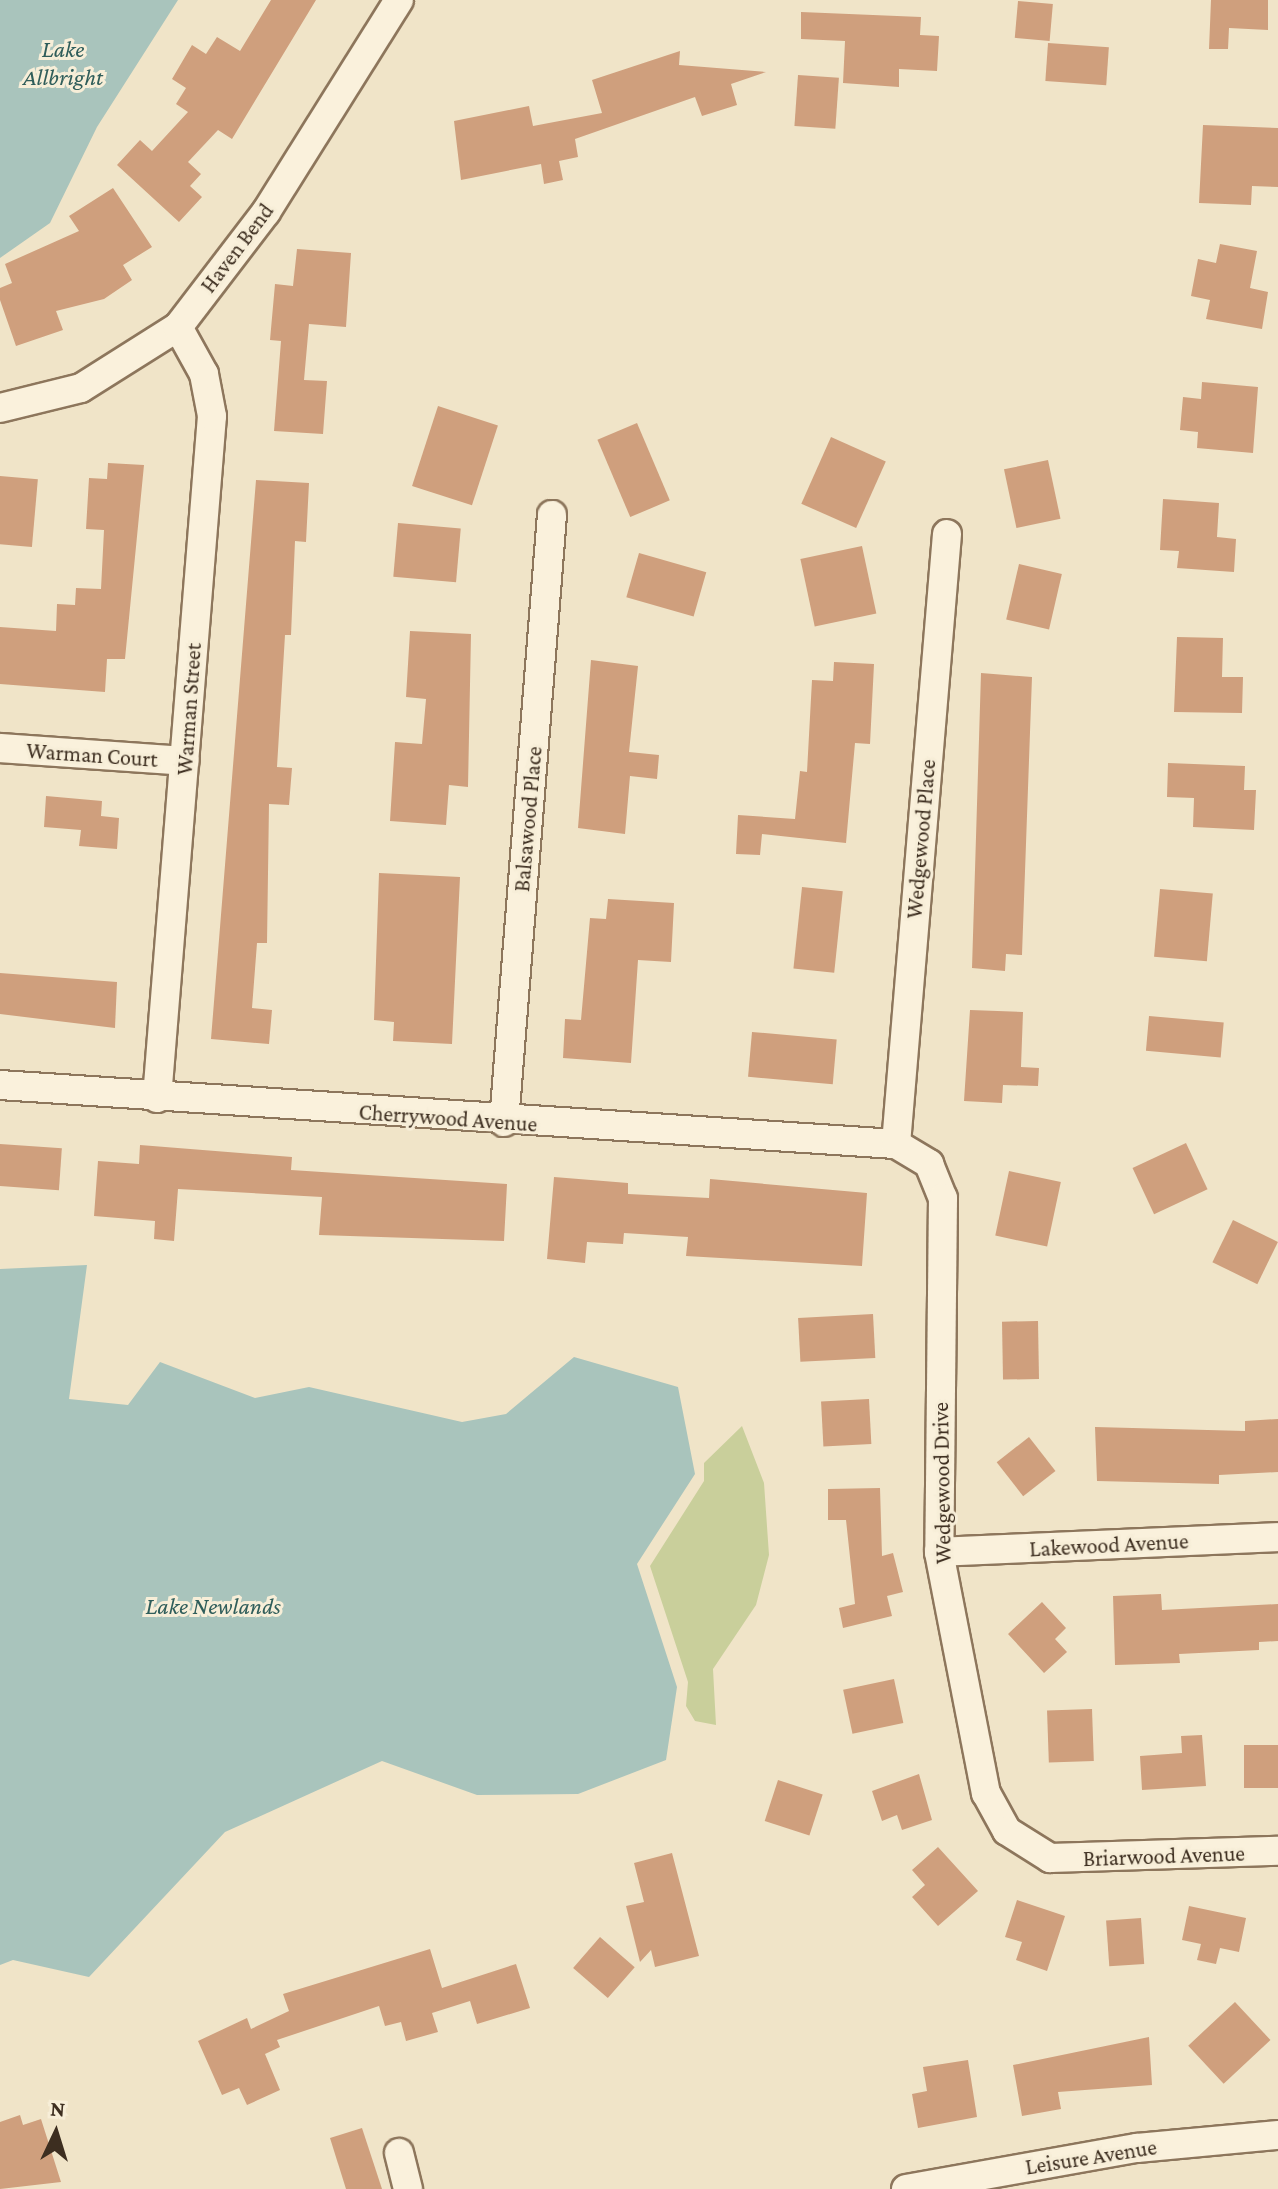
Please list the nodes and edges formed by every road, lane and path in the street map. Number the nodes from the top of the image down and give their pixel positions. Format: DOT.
graph roads {
  1 [pos="399,0"];
  2 [pos="178,327"];
  3 [pos="0,408"];
  4 [pos="552,515"];
  5 [pos="947,534"];
  6 [pos="0,748"];
  7 [pos="185,761"];
  8 [pos="0,1085"];
  9 [pos="157,1098"];
  10 [pos="504,1122"];
  11 [pos="896,1144"];
  12 [pos="1278,1537"];
  13 [pos="939,1552"];
  14 [pos="1278,1851"];
  15 [pos="1050,1858"];
  16 [pos="1278,2135"];
  17 [pos="399,2153"];
  18 [pos="946,2185"];
  19 [pos="408,2189"];
  20 [pos="906,2189"];
  1 -- 2 [label="street, Haven Bend"];
  2 -- 3 [label="street, Haven Bend"];
  2 -- 7 [label="street, Warman Street"];
  4 -- 10 [label="street, Balsawood Place"];
  5 -- 11 [label="street, Wedgewood Place"];
  6 -- 7 [label="street, Warman Court"];
  7 -- 9 [label="street, Warman Street"];
  8 -- 9 [label="street, Cherrywood Avenue"];
  9 -- 10 [label="street, Cherrywood Avenue"];
  10 -- 11 [label="street, Cherrywood Avenue"];
  11 -- 13 [label="street, Wedgewood Drive"];
  12 -- 13 [label="street, Lakewood Avenue"];
  13 -- 15 [label="street, Wedgewood Drive"];
  14 -- 15 [label="street, Briarwood Avenue"];
  16 -- 18 [label="street, Leisure Avenue"];
  17 -- 19 [label="street"];
  18 -- 20 [label="street, Leisure Avenue"];
}
